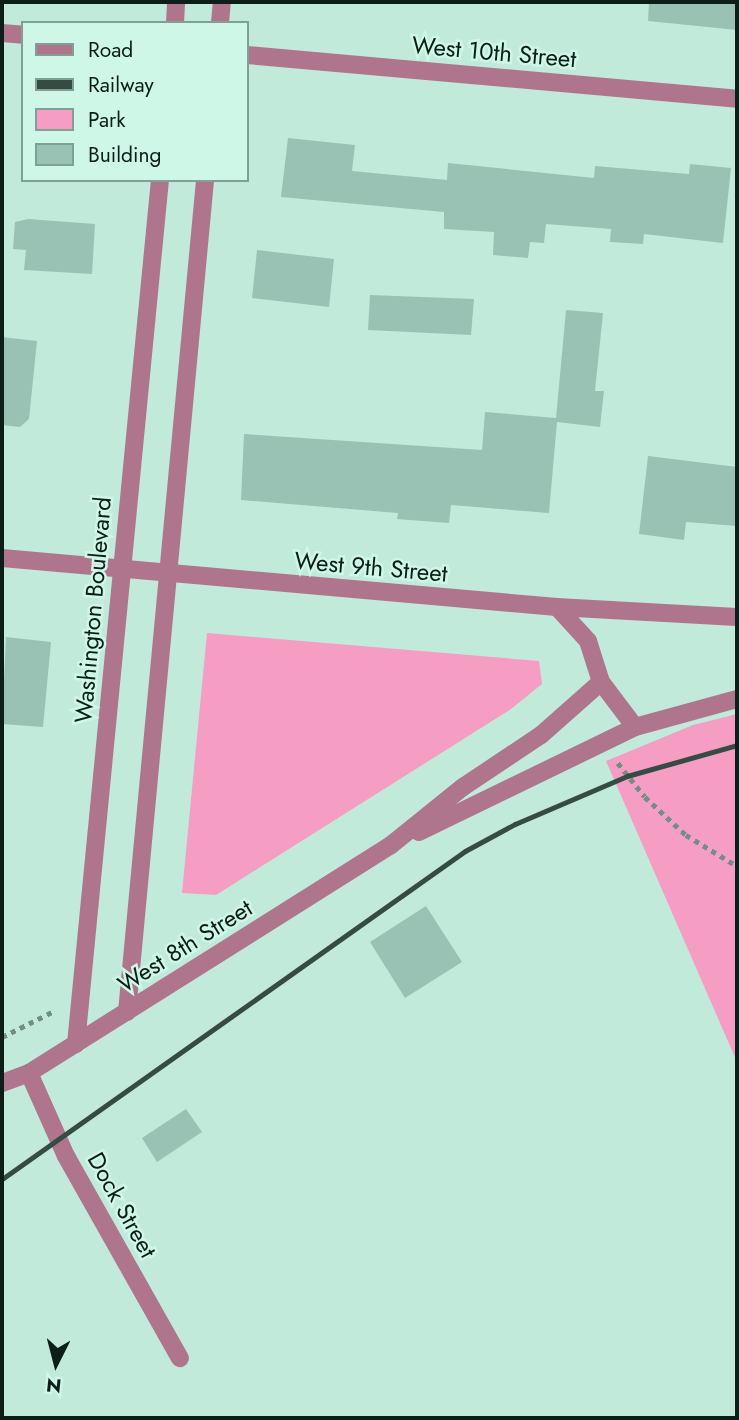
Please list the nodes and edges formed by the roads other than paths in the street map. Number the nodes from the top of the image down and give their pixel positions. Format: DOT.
graph roads {
  1 [pos="176,2"];
  2 [pos="222,2"];
  3 [pos="175,21"];
  4 [pos="220,21"];
  5 [pos="2,33"];
  6 [pos="21,35"];
  7 [pos="248,55"];
  8 [pos="737,99"];
  9 [pos="160,182"];
  10 [pos="205,182"];
  11 [pos="2,558"];
  12 [pos="121,569"];
  13 [pos="168,574"];
  14 [pos="557,607"];
  15 [pos="737,617"];
  16 [pos="601,682"];
  17 [pos="737,699"];
  18 [pos="635,727"];
  19 [pos="391,845"];
  20 [pos="127,1012"];
  21 [pos="76,1044"];
  22 [pos="29,1073"];
  23 [pos="2,1083"];
  24 [pos="180,1358"];
  1 -- 3 [label="street"];
  2 -- 4 [label="street"];
  5 -- 6 [label="street"];
  7 -- 8 [label="street, West 10th Street"];
  9 -- 12 [label="street, Washington Boulevard"];
  10 -- 13 [label="street"];
  11 -- 12 [label="street, West 9th Street"];
  12 -- 13 [label="street, West 9th Street"];
  12 -- 21 [label="street, Washington Boulevard"];
  13 -- 14 [label="street, West 9th Street"];
  13 -- 20 [label="street"];
  14 -- 15 [label="street, West 9th Street"];
  14 -- 16 [label="street"];
  16 -- 18 [label="street"];
  16 -- 19 [label="street, West 8th Street"];
  17 -- 18 [label="street, West 8th Street"];
  18 -- 19 [label="street, West 8th Street"];
  19 -- 20 [label="street, West 8th Street"];
  20 -- 21 [label="street, West 8th Street"];
  21 -- 22 [label="street, West 8th Street"];
  22 -- 23 [label="street, West 8th Street"];
  22 -- 24 [label="street, Dock Street"];
}
